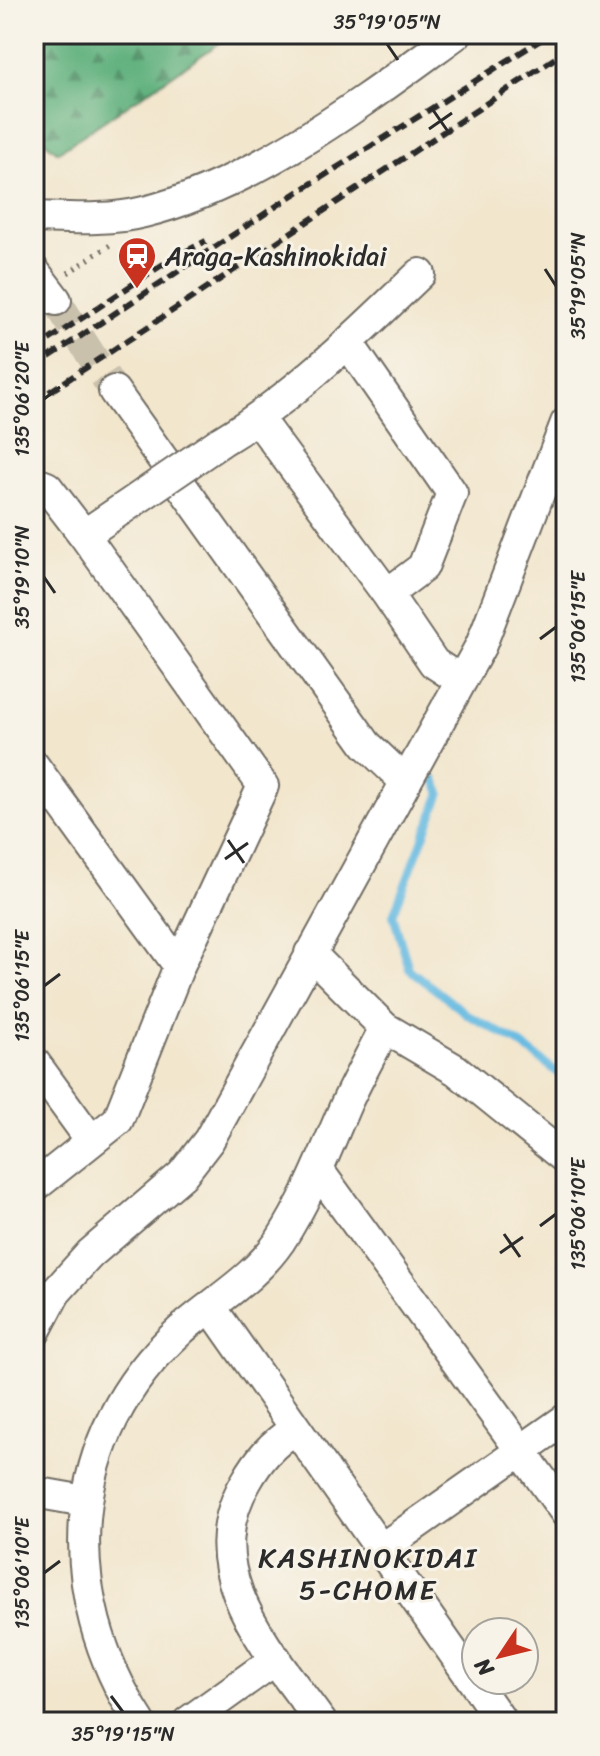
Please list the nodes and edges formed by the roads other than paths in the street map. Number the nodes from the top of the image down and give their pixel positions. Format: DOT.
graph roads {
  1 [pos="456,34"];
  2 [pos="34,217"];
  3 [pos="420,274"];
  4 [pos="348,343"];
  5 [pos="114,391"];
  6 [pos="258,419"];
  7 [pos="566,423"];
  8 [pos="34,482"];
  9 [pos="84,535"];
  10 [pos="387,594"];
  11 [pos="460,680"];
  12 [pos="34,766"];
  13 [pos="406,782"];
  14 [pos="310,953"];
  15 [pos="179,966"];
  16 [pos="385,1028"];
  17 [pos="34,1062"];
  18 [pos="90,1139"];
  19 [pos="566,1159"];
  20 [pos="318,1170"];
  21 [pos="34,1187"];
  22 [pos="212,1309"];
  23 [pos="34,1333"];
  24 [pos="566,1419"];
  25 [pos="295,1429"];
  26 [pos="523,1451"];
  27 [pos="34,1492"];
  28 [pos="85,1501"];
  29 [pos="566,1513"];
  30 [pos="381,1549"];
  31 [pos="276,1659"];
  32 [pos="140,1722"];
  33 [pos="188,1722"];
  34 [pos="321,1722"];
  35 [pos="502,1722"];
  1 -- 2 [label="street"];
  3 -- 4 [label="street"];
  4 -- 6 [label="street"];
  4 -- 10 [label="street"];
  5 -- 13 [label="street"];
  6 -- 9 [label="street, bridge"];
  6 -- 10 [label="street"];
  7 -- 11 [label="street"];
  8 -- 9 [label="street"];
  9 -- 15 [label="street"];
  10 -- 11 [label="street"];
  11 -- 13 [label="street"];
  12 -- 15 [label="street"];
  13 -- 14 [label="street"];
  14 -- 16 [label="street"];
  14 -- 23 [label="street"];
  15 -- 18 [label="street"];
  16 -- 19 [label="street"];
  16 -- 20 [label="street"];
  17 -- 18 [label="street"];
  18 -- 21 [label="street"];
  20 -- 22 [label="street"];
  20 -- 26 [label="street"];
  22 -- 25 [label="street"];
  22 -- 28 [label="street"];
  24 -- 26 [label="street"];
  25 -- 30 [label="street"];
  25 -- 31 [label="street"];
  26 -- 29 [label="street"];
  26 -- 30 [label="street"];
  27 -- 28 [label="street"];
  28 -- 32 [label="street"];
  30 -- 35 [label="street"];
  31 -- 33 [label="street"];
  31 -- 34 [label="street"];
}
